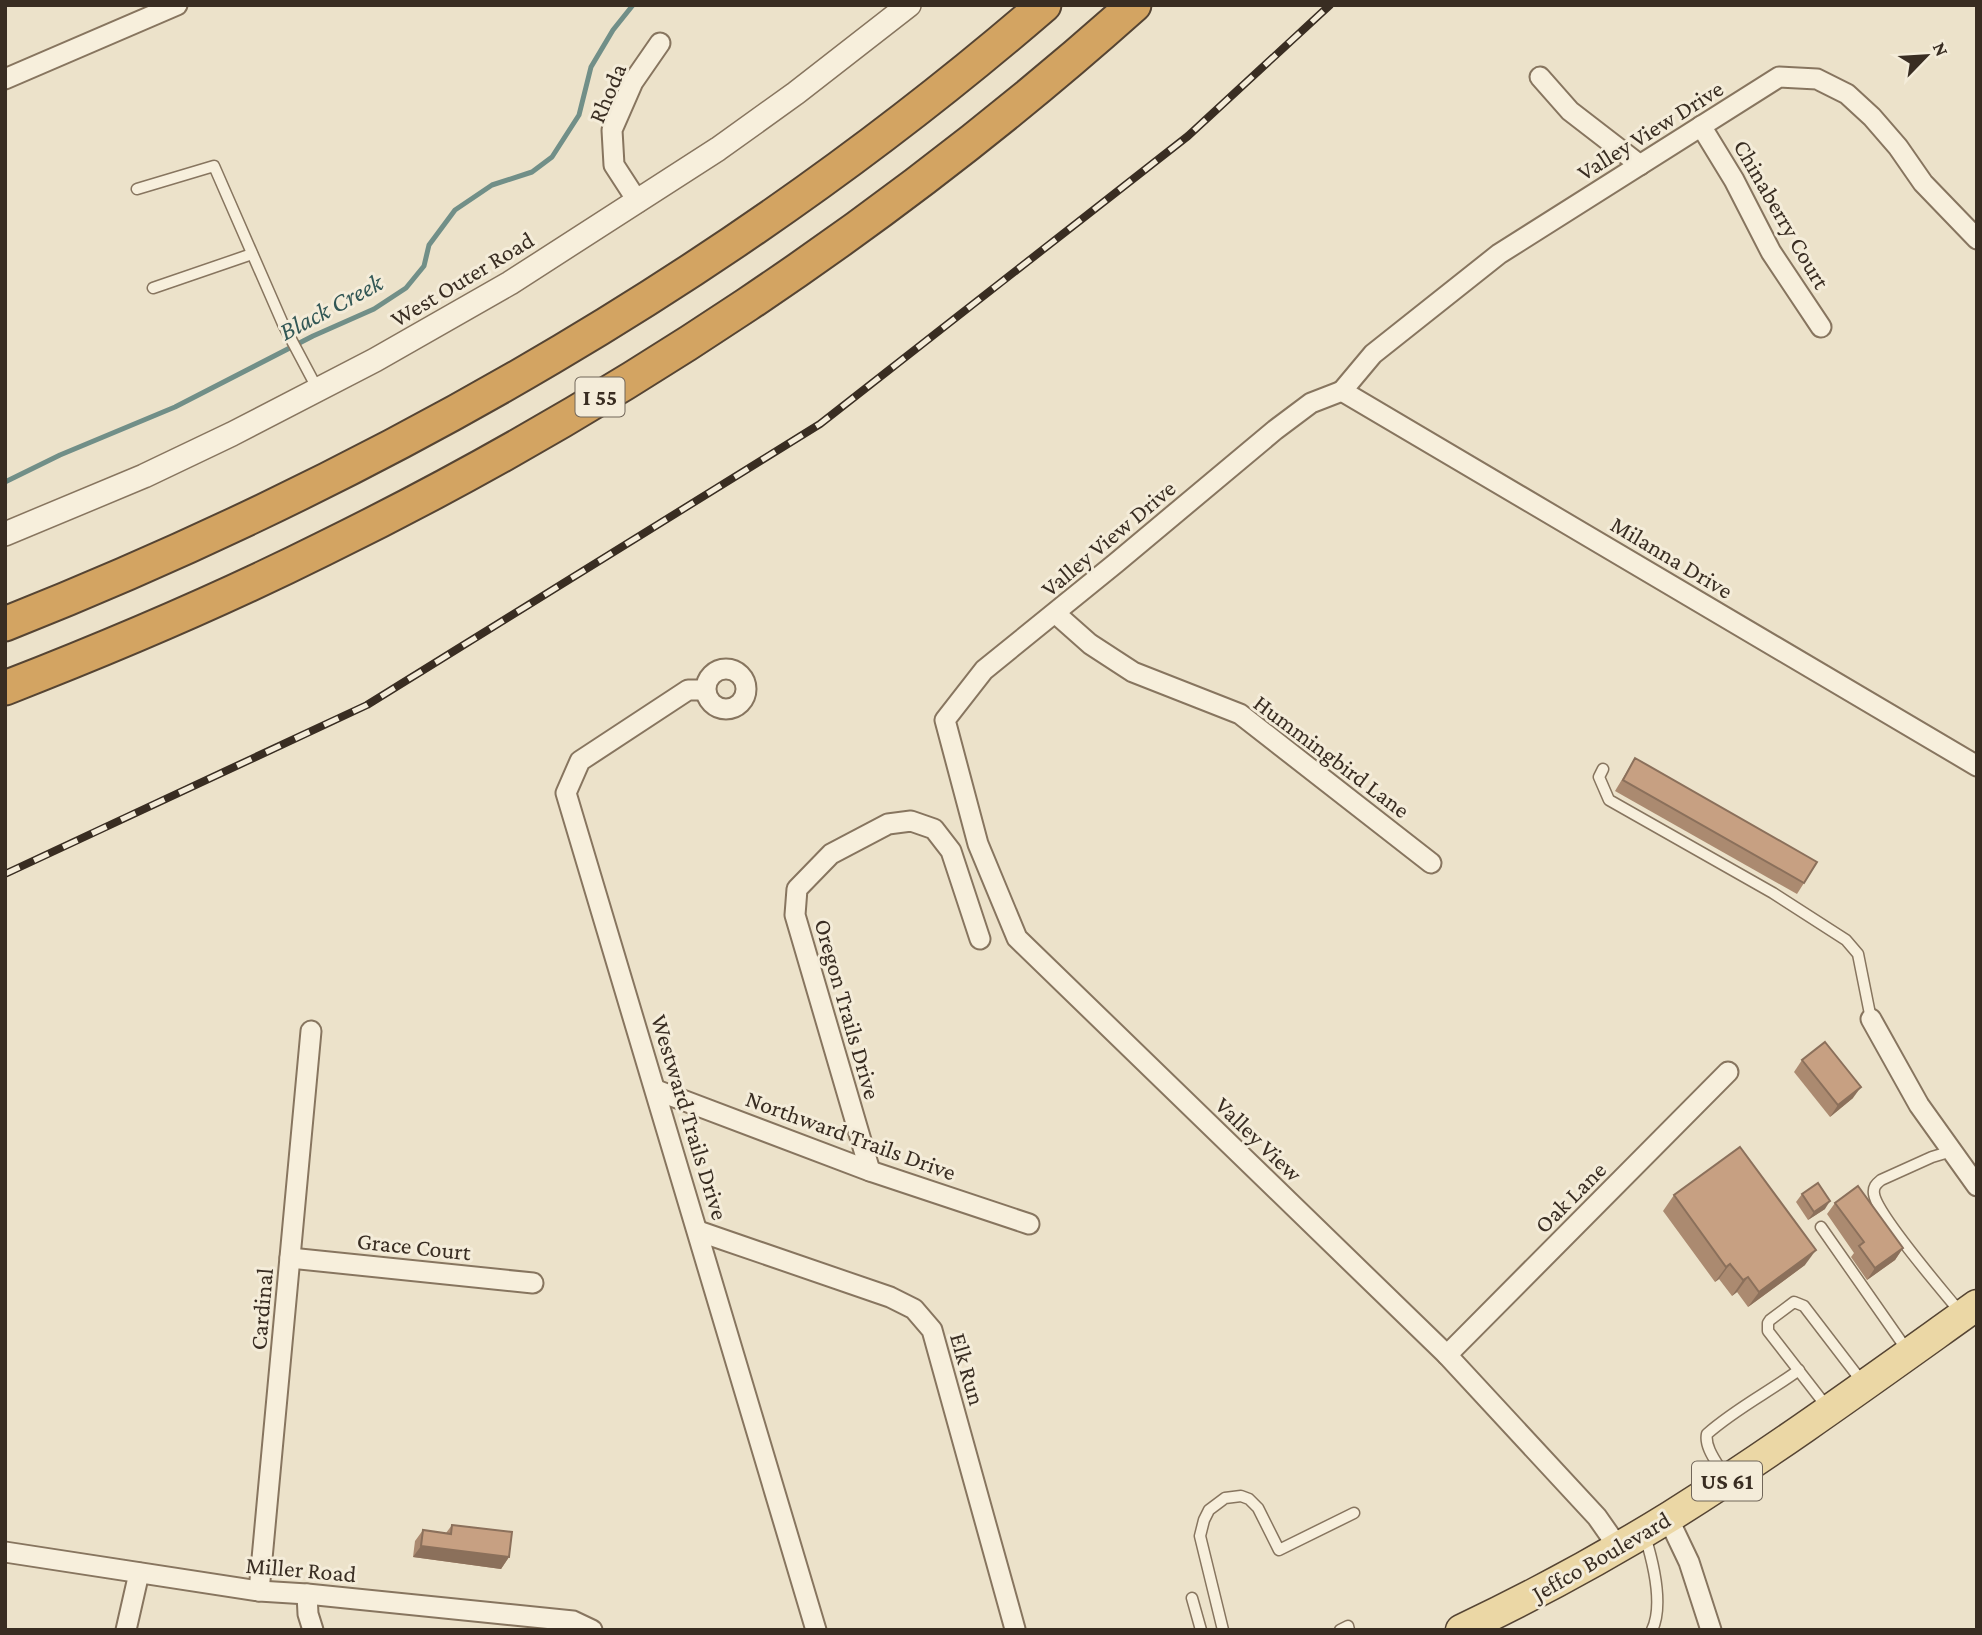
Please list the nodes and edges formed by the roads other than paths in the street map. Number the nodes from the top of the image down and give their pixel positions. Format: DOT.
graph roads {
  1 [pos="177,5"];
  2 [pos="909,5"];
  3 [pos="1044,5"];
  4 [pos="1134,5"];
  5 [pos="660,43"];
  6 [pos="1540,77"];
  7 [pos="5,79"];
  8 [pos="1701,126"];
  9 [pos="1640,165"];
  10 [pos="137,189"];
  11 [pos="638,202"];
  12 [pos="1977,239"];
  13 [pos="252,254"];
  14 [pos="153,288"];
  15 [pos="1821,327"];
  16 [pos="318,391"];
  17 [pos="1342,391"];
  18 [pos="5,534"];
  19 [pos="1055,613"];
  20 [pos="5,624"];
  21 [pos="5,688"];
  22 [pos="705,690"];
  23 [pos="945,720"];
  24 [pos="1977,766"];
  25 [pos="1604,769"];
  26 [pos="1432,863"];
  27 [pos="981,939"];
  28 [pos="1871,1018"];
  29 [pos="311,1031"];
  30 [pos="1728,1072"];
  31 [pos="656,1090"];
  32 [pos="1952,1151"];
  33 [pos="870,1171"];
  34 [pos="1977,1186"];
  35 [pos="1029,1224"];
  36 [pos="1821,1227"];
  37 [pos="698,1231"];
  38 [pos="290,1258"];
  39 [pos="533,1283"];
  40 [pos="1969,1310"];
  41 [pos="1910,1353"];
  42 [pos="1447,1355"];
  43 [pos="1799,1370"];
  44 [pos="1865,1386"];
  45 [pos="1830,1411"];
  46 [pos="1727,1480"];
  47 [pos="1354,1513"];
  48 [pos="1656,1525"];
  49 [pos="1618,1548"];
  50 [pos="5,1552"];
  51 [pos="138,1573"];
  52 [pos="259,1591"];
  53 [pos="307,1594"];
  54 [pos="1192,1598"];
  55 [pos="1015,1629"];
  56 [pos="126,1630"];
  57 [pos="313,1630"];
  58 [pos="592,1630"];
  59 [pos="816,1630"];
  60 [pos="1201,1630"];
  61 [pos="1223,1630"];
  62 [pos="1340,1630"];
  63 [pos="1349,1630"];
  64 [pos="1461,1630"];
  65 [pos="1652,1630"];
  66 [pos="1711,1630"];
  1 -- 7 [label="street"];
  2 -- 11 [label="street, West Outer Road"];
  3 -- 20 [label="highway, I 55"];
  4 -- 21 [label="highway, I 55"];
  5 -- 11 [label="street, Rhoda"];
  6 -- 9 [label="street"];
  8 -- 9 [label="street, Valley View Drive"];
  8 -- 12 [label="street, Valley View Drive"];
  8 -- 15 [label="street, Chinaberry Court"];
  9 -- 17 [label="street, Valley View Drive"];
  10 -- 13 [label="lane"];
  11 -- 16 [label="street, West Outer Road"];
  13 -- 14 [label="lane"];
  13 -- 16 [label="lane"];
  16 -- 18 [label="street, West Outer Road"];
  17 -- 19 [label="street, Valley View Drive"];
  17 -- 24 [label="street, Milanna Drive"];
  19 -- 23 [label="street, Valley View Drive"];
  19 -- 26 [label="street, Hummingbird Lane"];
  22 -- 31 [label="street, Westward Trails Drive"];
  23 -- 42 [label="street, Valley View"];
  25 -- 28 [label="lane"];
  27 -- 33 [label="street, Oregon Trails Drive"];
  28 -- 32 [label="street"];
  29 -- 38 [label="street, Cardinal"];
  30 -- 42 [label="street, Oak Lane"];
  31 -- 33 [label="street, Northward Trails Drive"];
  31 -- 37 [label="street, Westward Trails Drive"];
  32 -- 34 [label="street"];
  32 -- 40 [label="lane"];
  33 -- 35 [label="street, Northward Trails Drive"];
  36 -- 41 [label="lane"];
  37 -- 55 [label="street, Elk Run"];
  37 -- 59 [label="street, Westward Trails Drive"];
  38 -- 39 [label="street, Grace Court"];
  38 -- 52 [label="street, Cardinal"];
  40 -- 41 [label="main road, Jeffco Boulevard / US 61"];
  41 -- 44 [label="main road, Jeffco Boulevard / US 61"];
  42 -- 49 [label="street, Valley View"];
  43 -- 44 [label="lane"];
  43 -- 45 [label="lane"];
  43 -- 46 [label="lane"];
  44 -- 45 [label="main road, Jeffco Boulevard / US 61"];
  45 -- 46 [label="main road, Jeffco Boulevard / US 61"];
  46 -- 48 [label="main road, Jeffco Boulevard / US 61"];
  47 -- 61 [label="lane"];
  48 -- 49 [label="main road, Jeffco Boulevard / US 61"];
  48 -- 65 [label="lane"];
  48 -- 66 [label="street"];
  49 -- 64 [label="main road, Jeffco Boulevard / US 61"];
  50 -- 51 [label="street, Miller Road"];
  51 -- 52 [label="street, Miller Road"];
  51 -- 56 [label="street"];
  52 -- 53 [label="street, Miller Road"];
  53 -- 57 [label="street"];
  53 -- 58 [label="street, Miller Road"];
  54 -- 60 [label="lane"];
  62 -- 63 [label="lane"];
}
